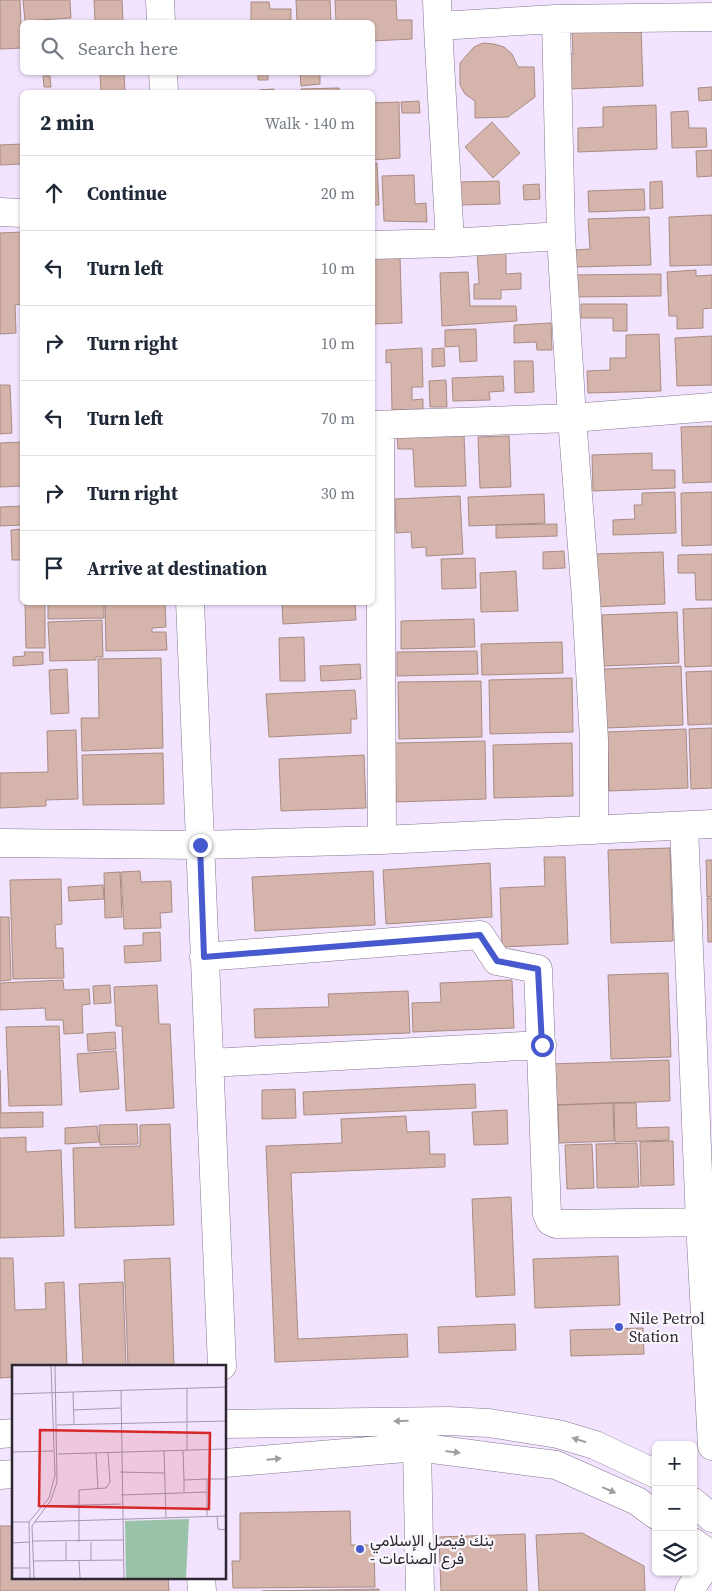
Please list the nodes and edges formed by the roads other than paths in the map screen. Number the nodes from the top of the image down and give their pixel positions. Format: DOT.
graph roads {
  1 [pos="160,0"];
  2 [pos="437,13"];
  3 [pos="712,17"];
  4 [pos="556,19"];
  5 [pos="161,20"];
  6 [pos="163,75"];
  7 [pos="164,90"];
  8 [pos="0,212"];
  9 [pos="20,213"];
  10 [pos="561,236"];
  11 [pos="450,243"];
  12 [pos="375,245"];
  13 [pos="712,408"];
  14 [pos="572,418"];
  15 [pos="376,425"];
  16 [pos="190,605"];
  17 [pos="712,824"];
  18 [pos="684,826"];
  19 [pos="594,830"];
  20 [pos="382,840"];
  21 [pos="0,843"];
  22 [pos="200,845"];
  23 [pos="204,957"];
  24 [pos="542,1045"];
  25 [pos="210,1063"];
  26 [pos="706,1222"];
  27 [pos="222,1365"];
  28 [pos="226,1424"];
  29 [pos="712,1446"];
  30 [pos="417,1447"];
  31 [pos="226,1462"];
  32 [pos="652,1472"];
  33 [pos="697,1505"];
  34 [pos="652,1512"];
  35 [pos="712,1518"];
  36 [pos="697,1545"];
  37 [pos="712,1556"];
  38 [pos="201,1578"];
  39 [pos="202,1591"];
  40 [pos="420,1591"];
  41 [pos="689,1591"];
  1 -- 5 [label="street"];
  2 -- 4 [label="street"];
  2 -- 11 [label="street"];
  3 -- 4 [label="street"];
  4 -- 10 [label="street"];
  6 -- 7 [label="street"];
  8 -- 9 [label="street"];
  10 -- 11 [label="street"];
  10 -- 14 [label="street"];
  11 -- 12 [label="street"];
  13 -- 14 [label="street"];
  14 -- 15 [label="street"];
  14 -- 19 [label="street"];
  15 -- 20 [label="street"];
  16 -- 22 [label="street"];
  17 -- 18 [label="street"];
  18 -- 19 [label="street"];
  18 -- 26 [label="street"];
  19 -- 20 [label="street"];
  20 -- 22 [label="street"];
  21 -- 22 [label="street"];
  22 -- 23 [label="street"];
  23 -- 24 [label="street"];
  23 -- 25 [label="street"];
  24 -- 25 [label="street"];
  24 -- 26 [label="street"];
  25 -- 27 [label="street"];
  26 -- 29 [label="street"];
  32 -- 28 [label="street, one-way"];
  31 -- 30 [label="street, one-way"];
  30 -- 34 [label="street, one-way"];
  30 -- 40 [label="street"];
  33 -- 35 [label="street"];
  36 -- 37 [label="street"];
  37 -- 41 [label="street"];
  38 -- 39 [label="street"];
}
